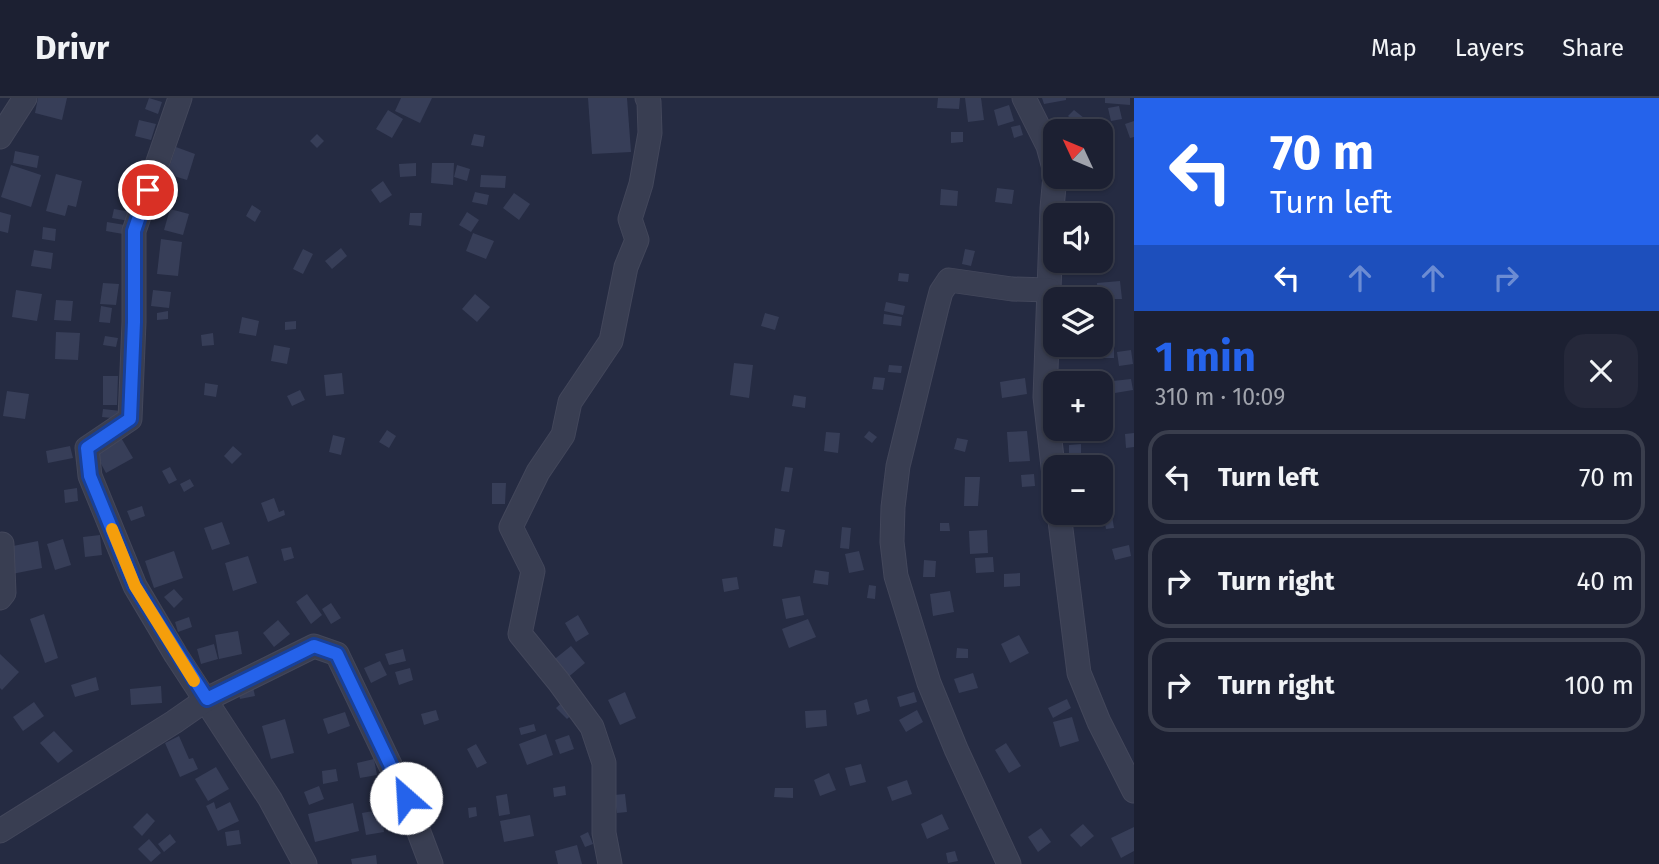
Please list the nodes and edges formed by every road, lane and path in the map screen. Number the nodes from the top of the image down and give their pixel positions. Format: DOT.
graph roads {
  1 [pos="25,98"];
  2 [pos="180,98"];
  3 [pos="647,98"];
  4 [pos="1024,98"];
  5 [pos="1043,136"];
  6 [pos="0,137"];
  7 [pos="1054,189"];
  8 [pos="1049,287"];
  9 [pos="1043,290"];
  10 [pos="1046,357"];
  11 [pos="1052,455"];
  12 [pos="1060,525"];
  13 [pos="2,544"];
  14 [pos="0,598"];
  15 [pos="207,699"];
  16 [pos="1134,791"];
  17 [pos="0,831"];
  18 [pos="305,864"];
  19 [pos="431,864"];
  20 [pos="610,864"];
  21 [pos="1009,864"];
  1 -- 6 [label="street"];
  2 -- 15 [label="street"];
  3 -- 20 [label="street"];
  4 -- 5 [label="street"];
  7 -- 8 [label="street"];
  9 -- 21 [label="street"];
  10 -- 11 [label="street"];
  12 -- 16 [label="street"];
  13 -- 14 [label="street"];
  15 -- 17 [label="street"];
  15 -- 18 [label="street"];
  15 -- 19 [label="street"];
}
